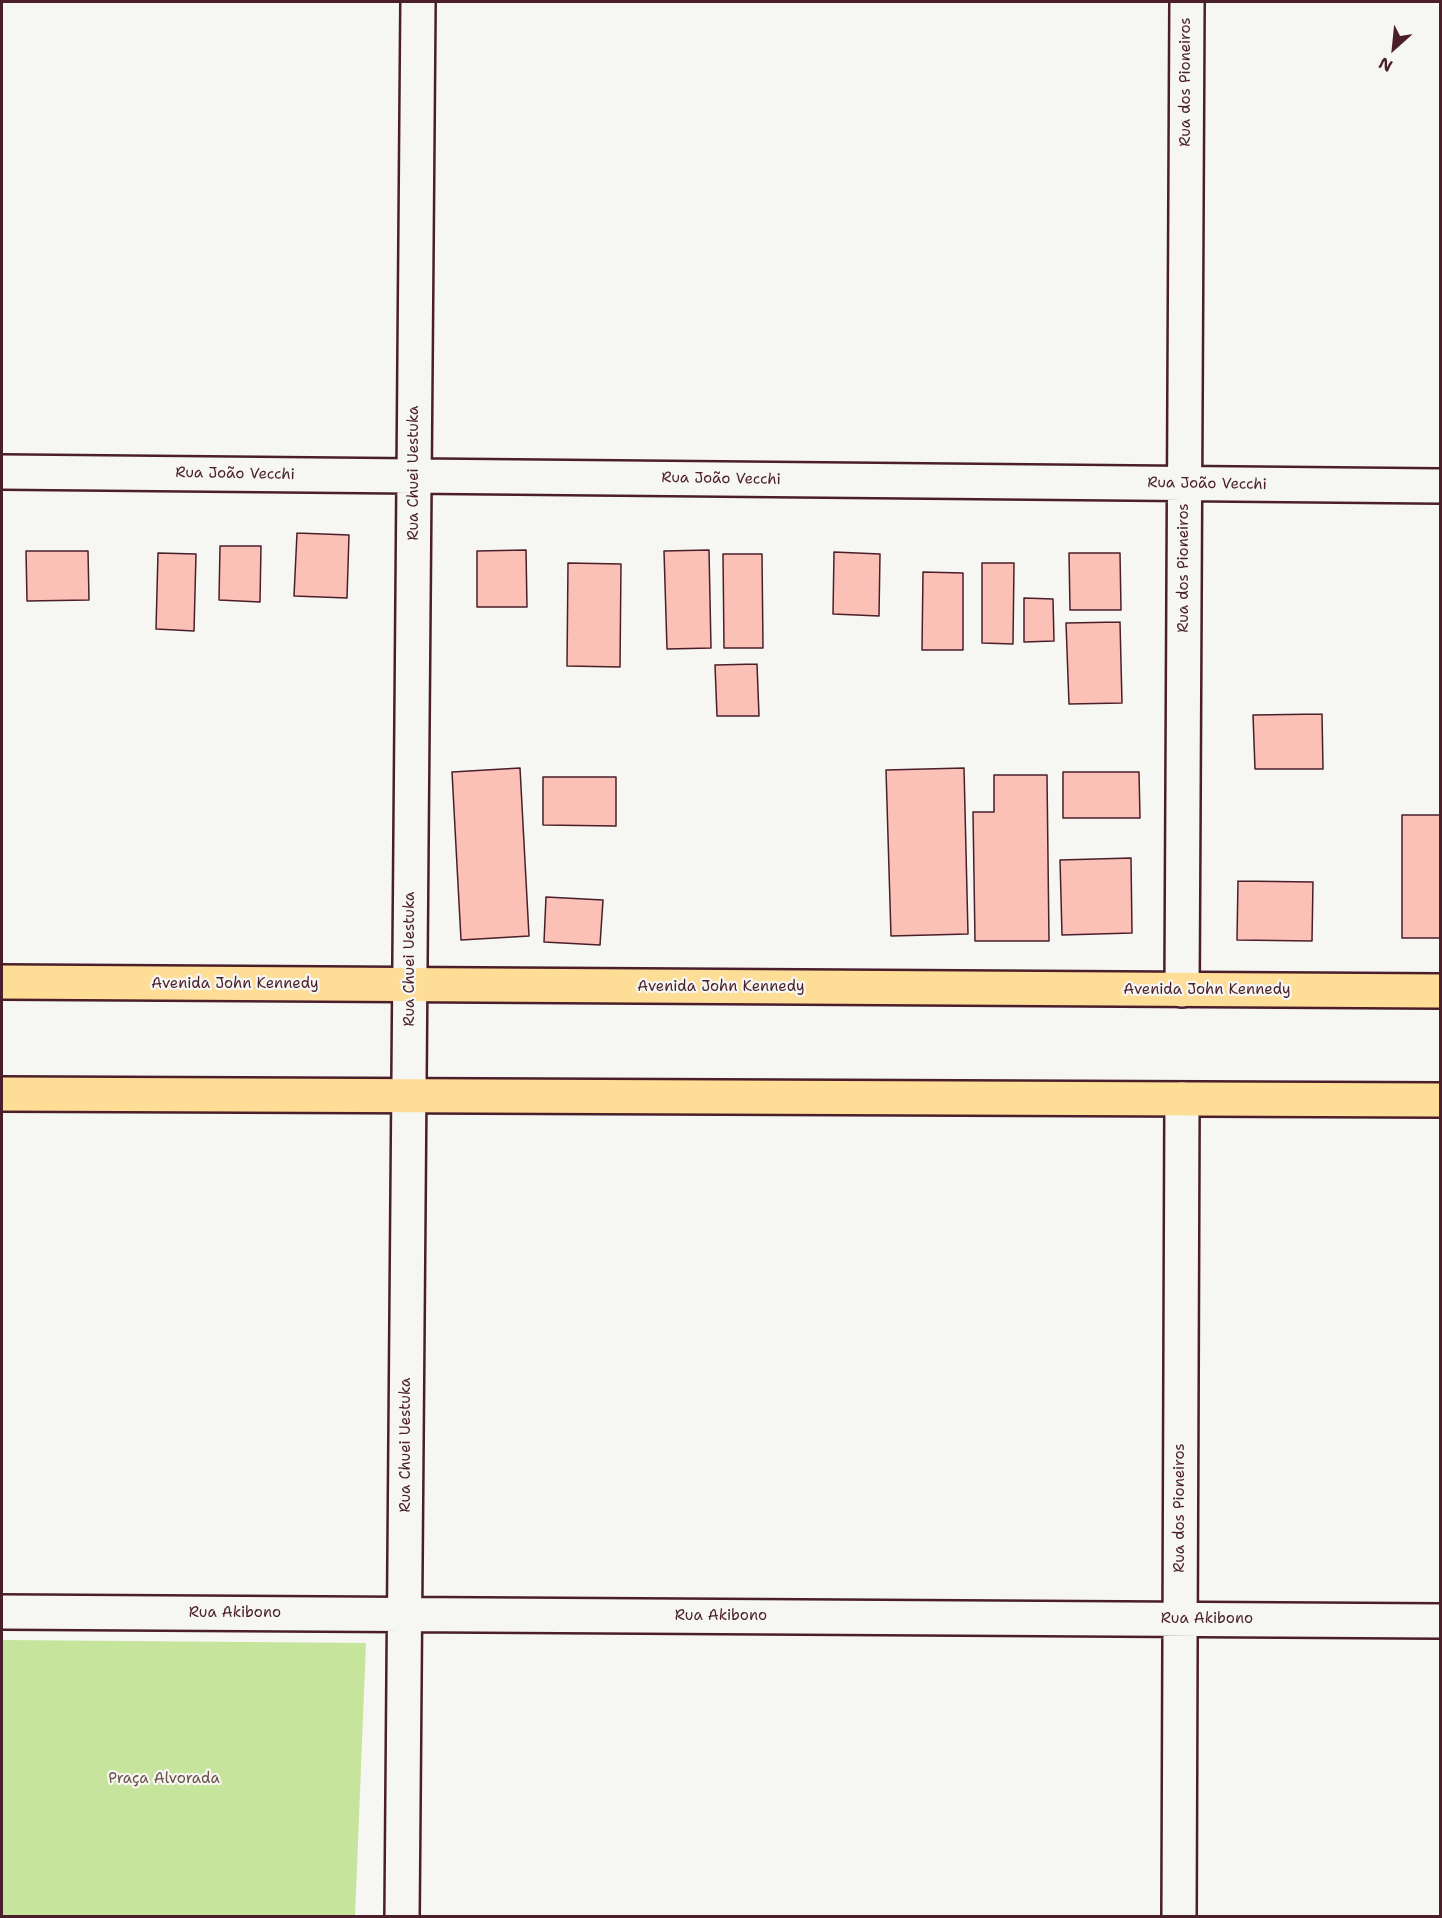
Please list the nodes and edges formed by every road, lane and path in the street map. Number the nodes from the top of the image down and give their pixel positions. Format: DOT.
graph roads {
  1 [pos="418,2"];
  2 [pos="1186,2"];
  3 [pos="2,472"];
  4 [pos="414,476"];
  5 [pos="1185,483"];
  6 [pos="1440,486"];
  7 [pos="2,982"];
  8 [pos="410,985"];
  9 [pos="1182,990"];
  10 [pos="1440,991"];
  11 [pos="2,1094"];
  12 [pos="409,1096"];
  13 [pos="1182,1099"];
  14 [pos="1440,1100"];
  15 [pos="2,1612"];
  16 [pos="405,1614"];
  17 [pos="1180,1619"];
  18 [pos="1440,1621"];
  19 [pos="402,1917"];
  20 [pos="1179,1917"];
  1 -- 4 [label="street, Rua Chuei Uestuka"];
  2 -- 5 [label="street, Rua dos Pioneiros"];
  3 -- 4 [label="street, Rua João Vecchi"];
  4 -- 5 [label="street, Rua João Vecchi"];
  4 -- 8 [label="street, Rua Chuei Uestuka"];
  5 -- 6 [label="street, Rua João Vecchi"];
  5 -- 9 [label="street, Rua dos Pioneiros"];
  7 -- 8 [label="main road, Avenida John Kennedy"];
  8 -- 9 [label="main road, Avenida John Kennedy"];
  8 -- 12 [label="street, Rua Chuei Uestuka"];
  9 -- 10 [label="main road, Avenida John Kennedy"];
  11 -- 12 [label="main road"];
  12 -- 13 [label="main road"];
  12 -- 16 [label="street, Rua Chuei Uestuka"];
  13 -- 14 [label="main road"];
  13 -- 17 [label="street, Rua dos Pioneiros"];
  15 -- 16 [label="street, Rua Akibono"];
  16 -- 17 [label="street, Rua Akibono"];
  16 -- 19 [label="street, Rua Chuei Uestuka"];
  17 -- 18 [label="street, Rua Akibono"];
  17 -- 20 [label="street, Rua dos Pioneiros"];
}
